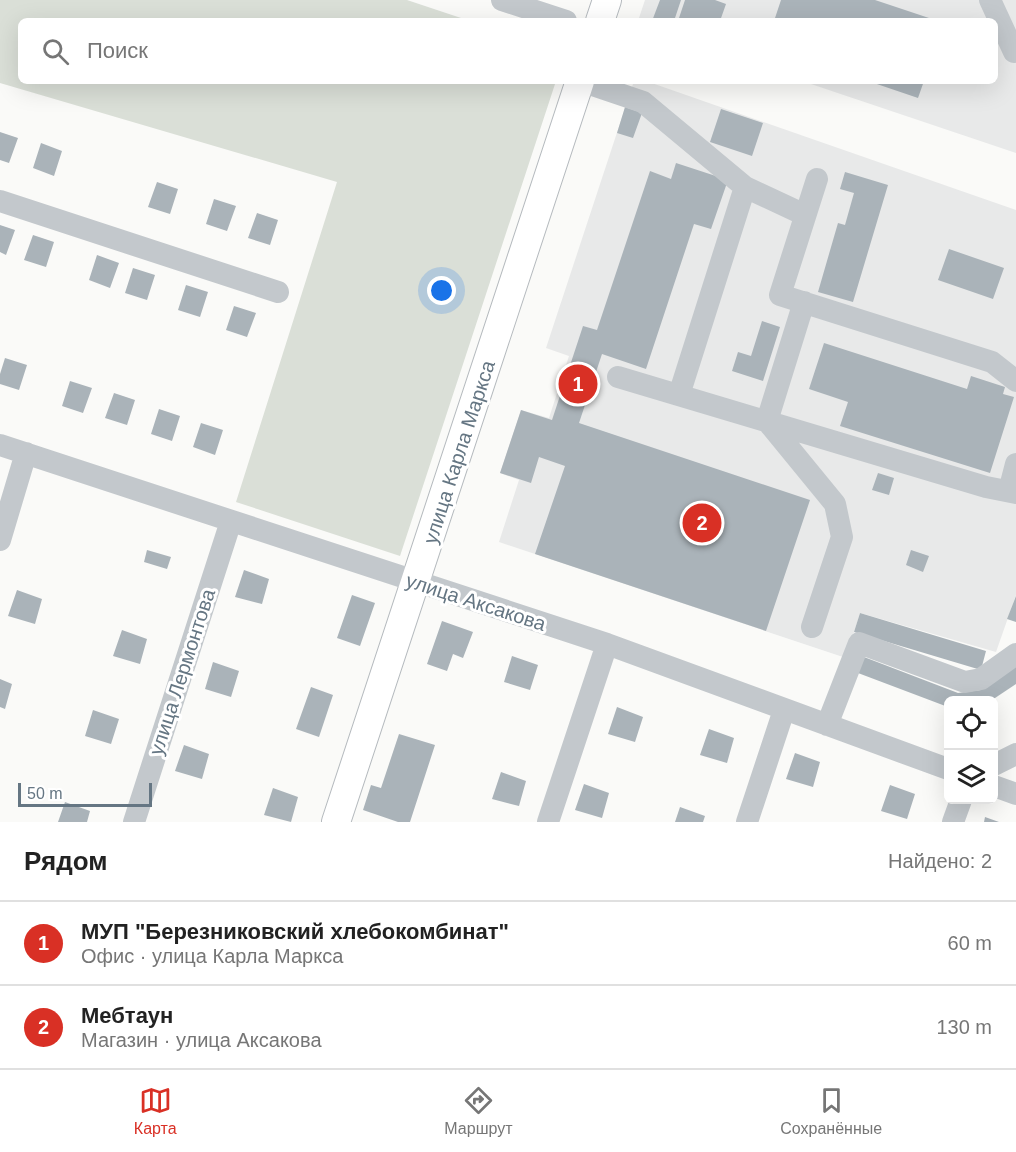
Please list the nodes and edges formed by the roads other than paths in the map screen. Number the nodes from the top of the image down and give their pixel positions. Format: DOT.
graph roads {
  1 [pos="502,0"];
  2 [pos="607,0"];
  3 [pos="990,0"];
  4 [pos="557,18"];
  5 [pos="601,18"];
  6 [pos="1014,52"];
  7 [pos="580,84"];
  8 [pos="590,84"];
  9 [pos="817,179"];
  10 [pos="745,187"];
  11 [pos="0,201"];
  12 [pos="805,215"];
  13 [pos="278,292"];
  14 [pos="804,302"];
  15 [pos="618,377"];
  16 [pos="1016,381"];
  17 [pos="679,395"];
  18 [pos="766,421"];
  19 [pos="0,445"];
  20 [pos="26,453"];
  21 [pos="1016,464"];
  22 [pos="1013,492"];
  23 [pos="231,521"];
  24 [pos="0,540"];
  25 [pos="416,582"];
  26 [pos="812,627"];
  27 [pos="607,644"];
  28 [pos="1016,654"];
  29 [pos="784,710"];
  30 [pos="827,726"];
  31 [pos="1016,754"];
  32 [pos="998,763"];
  33 [pos="944,768"];
  34 [pos="998,788"];
  35 [pos="1016,794"];
  36 [pos="960,804"];
  37 [pos="134,822"];
  38 [pos="336,822"];
  39 [pos="548,822"];
  40 [pos="747,822"];
  41 [pos="953,822"];
  1 -- 4 [label="street"];
  2 -- 5 [label="main road"];
  3 -- 6 [label="street"];
  7 -- 25 [label="main road, улица Карла Маркса"];
  8 -- 10 [label="street"];
  9 -- 12 [label="street"];
  10 -- 12 [label="street"];
  10 -- 17 [label="street"];
  11 -- 13 [label="street"];
  12 -- 14 [label="street"];
  14 -- 16 [label="street"];
  14 -- 18 [label="street"];
  15 -- 17 [label="street"];
  17 -- 18 [label="street"];
  18 -- 22 [label="street"];
  18 -- 26 [label="street"];
  19 -- 20 [label="street, улица Аксакова"];
  20 -- 23 [label="street, улица Аксакова"];
  20 -- 24 [label="street"];
  21 -- 22 [label="street"];
  23 -- 25 [label="street, улица Аксакова"];
  23 -- 37 [label="street, улица Лермонтова"];
  25 -- 27 [label="street, улица Аксакова"];
  25 -- 38 [label="main road, улица Карла Маркса"];
  27 -- 29 [label="street, улица Аксакова"];
  27 -- 39 [label="street"];
  28 -- 30 [label="street"];
  29 -- 30 [label="street, улица Аксакова"];
  29 -- 40 [label="street"];
  30 -- 33 [label="street, улица Аксакова"];
  31 -- 32 [label="street"];
  34 -- 35 [label="street"];
  36 -- 41 [label="street"];
}
